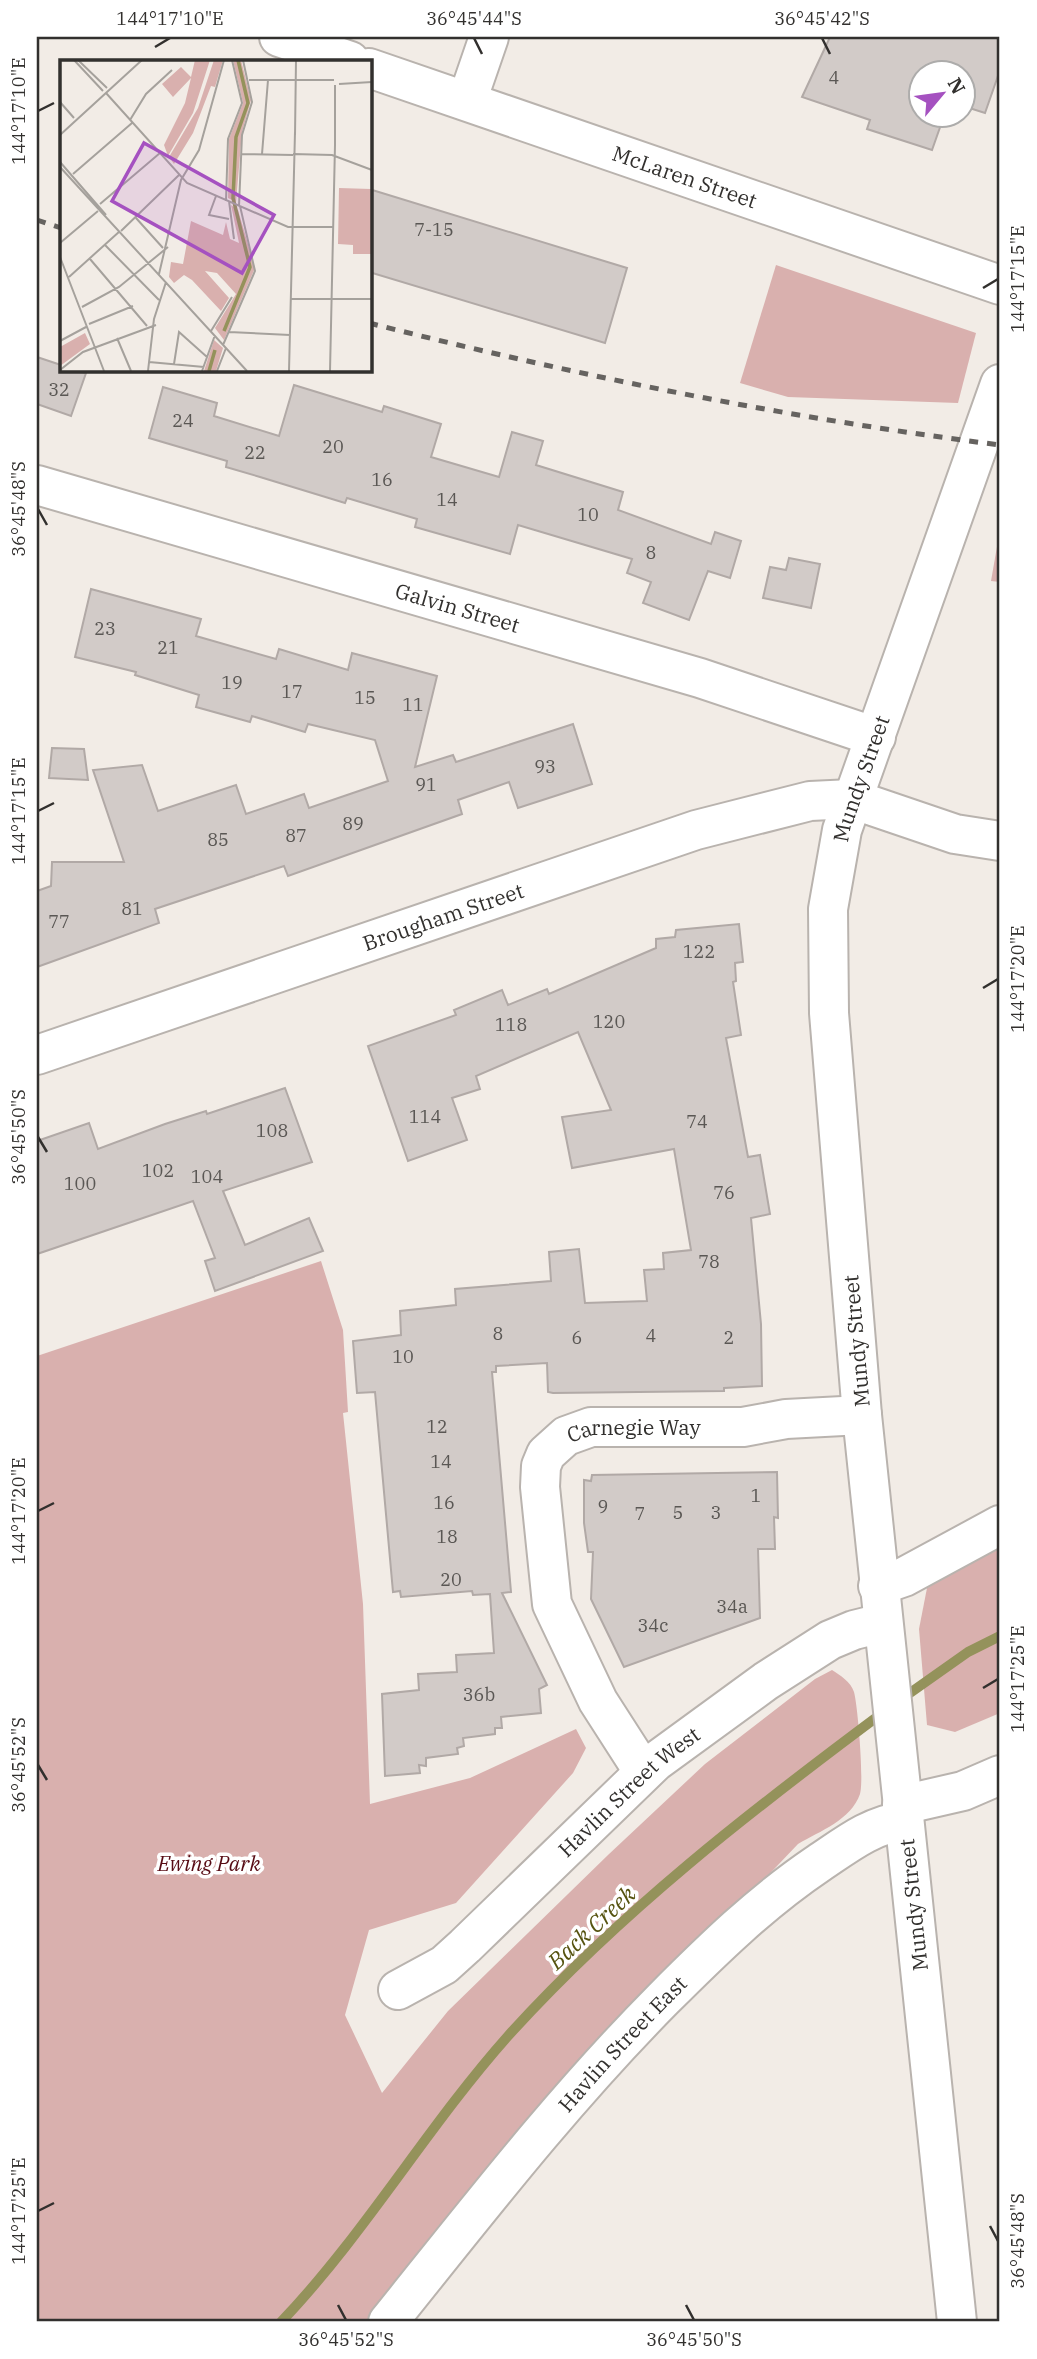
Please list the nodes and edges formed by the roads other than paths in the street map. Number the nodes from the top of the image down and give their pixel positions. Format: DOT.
graph roads {
  1 [pos="279,37"];
  2 [pos="489,37"];
  3 [pos="347,60"];
  4 [pos="371,69"];
  5 [pos="467,101"];
  6 [pos="1000,285"];
  7 [pos="1000,384"];
  8 [pos="37,485"];
  9 [pos="876,737"];
  10 [pos="852,799"];
  11 [pos="1000,841"];
  12 [pos="37,1055"];
  13 [pos="862,1415"];
  14 [pos="1000,1525"];
  15 [pos="878,1586"];
  16 [pos="882,1623"];
  17 [pos="643,1771"];
  18 [pos="1000,1775"];
  19 [pos="903,1813"];
  20 [pos="398,1990"];
  21 [pos="388,2322"];
  22 [pos="957,2322"];
  1 -- 3 [label="street"];
  2 -- 5 [label="street"];
  4 -- 5 [label="street, McLaren Street"];
  5 -- 6 [label="street, McLaren Street"];
  7 -- 9 [label="street, Mundy Street"];
  8 -- 9 [label="street, Galvin Street"];
  9 -- 10 [label="street, Mundy Street"];
  10 -- 11 [label="street"];
  10 -- 12 [label="street, Brougham Street"];
  10 -- 13 [label="street, Mundy Street"];
  13 -- 15 [label="street, Mundy Street"];
  13 -- 17 [label="street, Carnegie Way"];
  14 -- 15 [label="street"];
  15 -- 16 [label="street, Mundy Street"];
  16 -- 17 [label="street, Havlin Street West"];
  16 -- 19 [label="street, Mundy Street"];
  17 -- 20 [label="street, Havlin Street West"];
  18 -- 19 [label="street, Havlin Street East"];
  19 -- 21 [label="street, Havlin Street East"];
  19 -- 22 [label="street, Mundy Street"];
}
